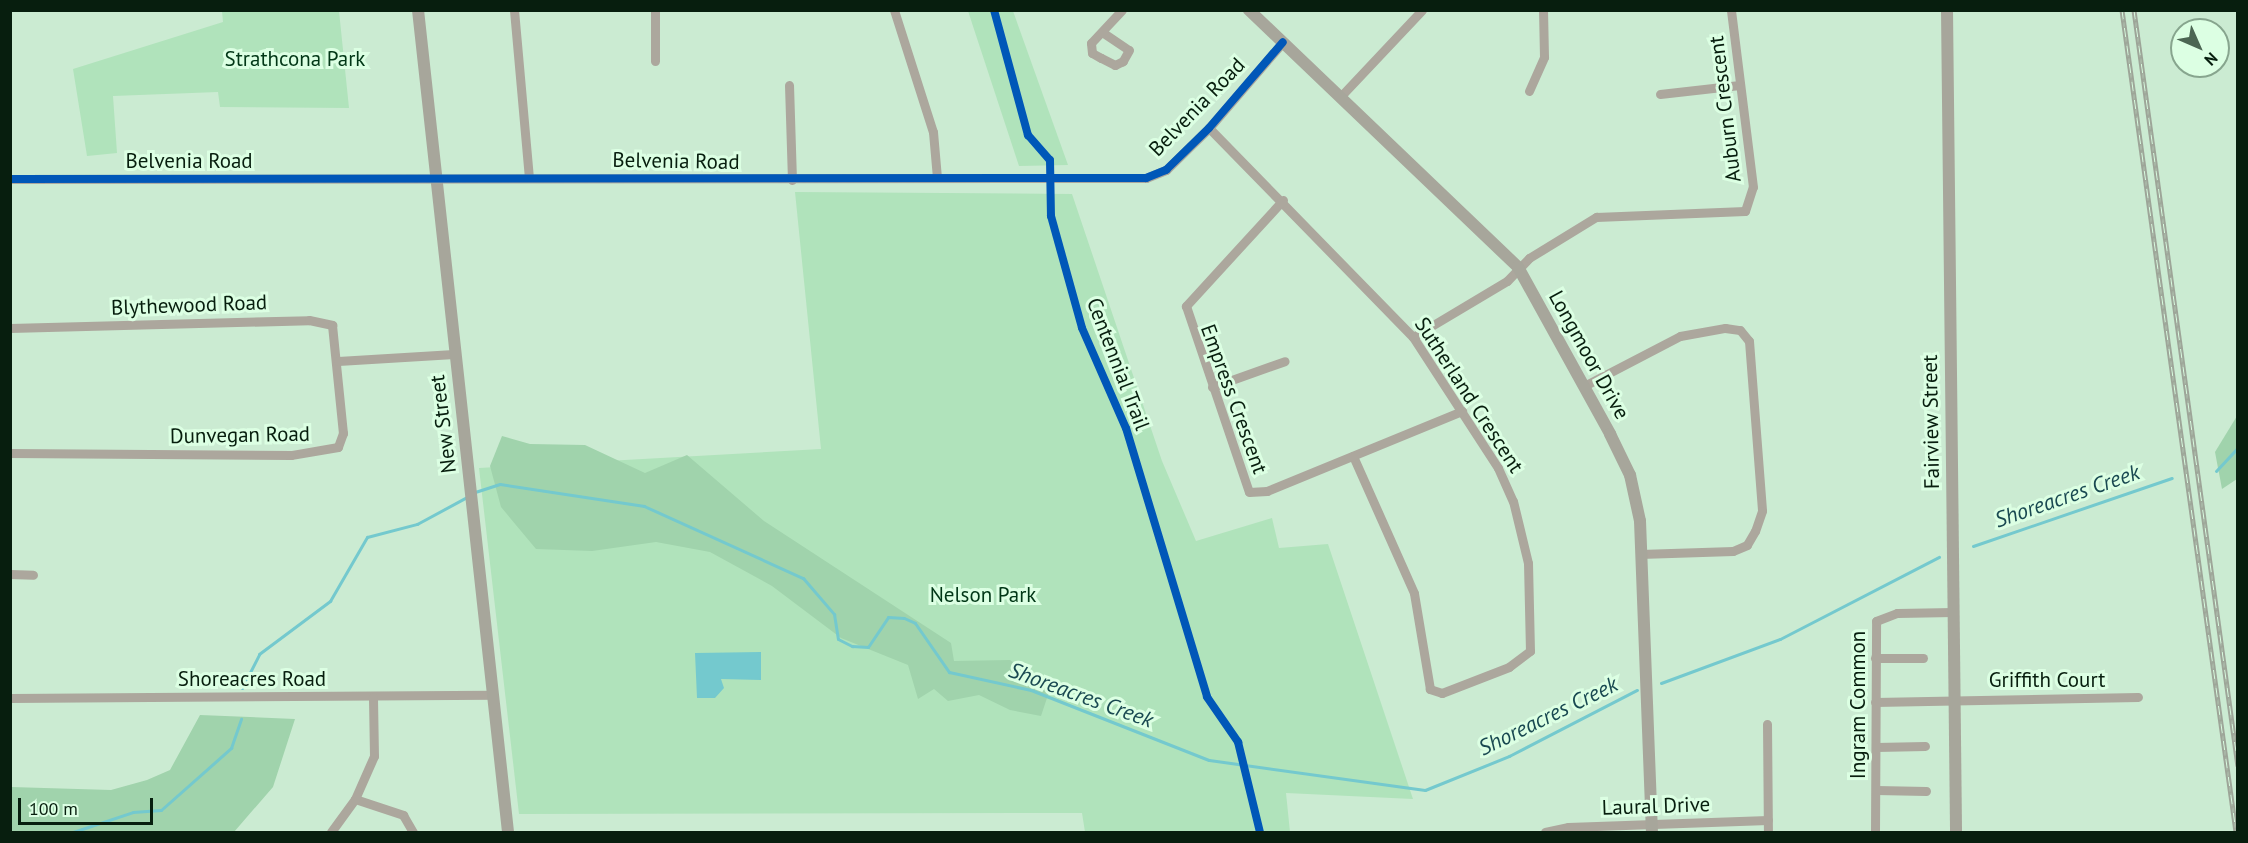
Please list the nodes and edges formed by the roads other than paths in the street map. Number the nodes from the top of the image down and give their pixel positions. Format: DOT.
graph roads {
  1 [pos="418,10"];
  2 [pos="514,10"];
  3 [pos="655,10"];
  4 [pos="894,10"];
  5 [pos="1122,10"];
  6 [pos="1249,10"];
  7 [pos="1422,10"];
  8 [pos="1543,10"];
  9 [pos="1731,10"];
  10 [pos="1947,10"];
  11 [pos="1102,32"];
  12 [pos="1283,42"];
  13 [pos="655,61"];
  14 [pos="789,85"];
  15 [pos="1739,85"];
  16 [pos="1529,91"];
  17 [pos="1660,94"];
  18 [pos="1341,96"];
  19 [pos="1209,128"];
  20 [pos="529,177"];
  21 [pos="436,178"];
  22 [pos="937,178"];
  23 [pos="10,179"];
  24 [pos="792,180"];
  25 [pos="1283,200"];
  26 [pos="1518,267"];
  27 [pos="10,328"];
  28 [pos="1413,337"];
  29 [pos="454,354"];
  30 [pos="338,361"];
  31 [pos="1286,361"];
  32 [pos="1584,386"];
  33 [pos="1212,387"];
  34 [pos="1462,411"];
  35 [pos="10,453"];
  36 [pos="1353,456"];
  37 [pos="1640,554"];
  38 [pos="10,574"];
  39 [pos="33,575"];
  40 [pos="1953,612"];
  41 [pos="1875,657"];
  42 [pos="1923,658"];
  43 [pos="494,695"];
  44 [pos="373,697"];
  45 [pos="2138,697"];
  46 [pos="10,698"];
  47 [pos="1956,698"];
  48 [pos="1875,702"];
  49 [pos="1767,724"];
  50 [pos="1925,746"];
  51 [pos="1876,747"];
  52 [pos="1876,790"];
  53 [pos="1926,790"];
  54 [pos="355,799"];
  55 [pos="1768,820"];
  56 [pos="1652,829"];
  57 [pos="331,832"];
  58 [pos="413,832"];
  59 [pos="508,832"];
  60 [pos="1545,832"];
  61 [pos="1768,832"];
  62 [pos="1875,832"];
  63 [pos="1956,832"];
  1 -- 21 [label="main road, New Street"];
  2 -- 20 [label="street"];
  3 -- 13 [label="street"];
  4 -- 22 [label="street"];
  5 -- 11 [label="street"];
  6 -- 12 [label="main road, Longmoor Drive"];
  7 -- 18 [label="street"];
  8 -- 16 [label="street"];
  9 -- 15 [label="street, Auburn Crescent"];
  10 -- 40 [label="main road, Fairview Street"];
  12 -- 18 [label="main road, Longmoor Drive"];
  12 -- 19 [label="street, Belvenia Road"];
  14 -- 24 [label="street"];
  15 -- 17 [label="street"];
  15 -- 26 [label="street, Auburn Crescent"];
  18 -- 26 [label="main road, Longmoor Drive"];
  19 -- 22 [label="street, Belvenia Road"];
  19 -- 25 [label="street, Sutherland Crescent"];
  20 -- 21 [label="street, Belvenia Road"];
  20 -- 24 [label="street, Belvenia Road"];
  21 -- 23 [label="street, Belvenia Road"];
  21 -- 29 [label="main road, New Street"];
  22 -- 24 [label="street, Belvenia Road"];
  25 -- 28 [label="street, Sutherland Crescent"];
  25 -- 33 [label="street, Empress Crescent"];
  26 -- 28 [label="street"];
  26 -- 32 [label="main road, Longmoor Drive"];
  27 -- 30 [label="street, Blythewood Road"];
  28 -- 34 [label="street, Sutherland Crescent"];
  29 -- 30 [label="street"];
  29 -- 43 [label="main road, New Street"];
  30 -- 35 [label="street, Dunvegan Road"];
  31 -- 33 [label="street"];
  32 -- 37 [label="main road, Longmoor Drive"];
  32 -- 37 [label="street"];
  33 -- 36 [label="street, Empress Crescent"];
  34 -- 36 [label="street, Empress Crescent"];
  34 -- 36 [label="street, Sutherland Crescent"];
  37 -- 56 [label="main road, Longmoor Drive"];
  38 -- 39 [label="street"];
  40 -- 41 [label="street, Ingram Common"];
  40 -- 47 [label="main road, Fairview Street"];
  41 -- 42 [label="street"];
  41 -- 48 [label="street, Ingram Common"];
  43 -- 44 [label="street, Shoreacres Road"];
  43 -- 59 [label="main road, New Street"];
  44 -- 46 [label="street, Shoreacres Road"];
  44 -- 54 [label="street"];
  45 -- 47 [label="street, Griffith Court"];
  47 -- 48 [label="street, Griffith Court"];
  47 -- 63 [label="main road, Fairview Street"];
  48 -- 51 [label="street, Ingram Common"];
  49 -- 55 [label="street"];
  50 -- 51 [label="street"];
  51 -- 52 [label="street, Ingram Common"];
  52 -- 53 [label="street"];
  52 -- 62 [label="street, Ingram Common"];
  54 -- 57 [label="street"];
  54 -- 58 [label="street"];
  55 -- 56 [label="street, Laural Drive"];
  55 -- 61 [label="street"];
  56 -- 60 [label="street, Laural Drive"];
}
